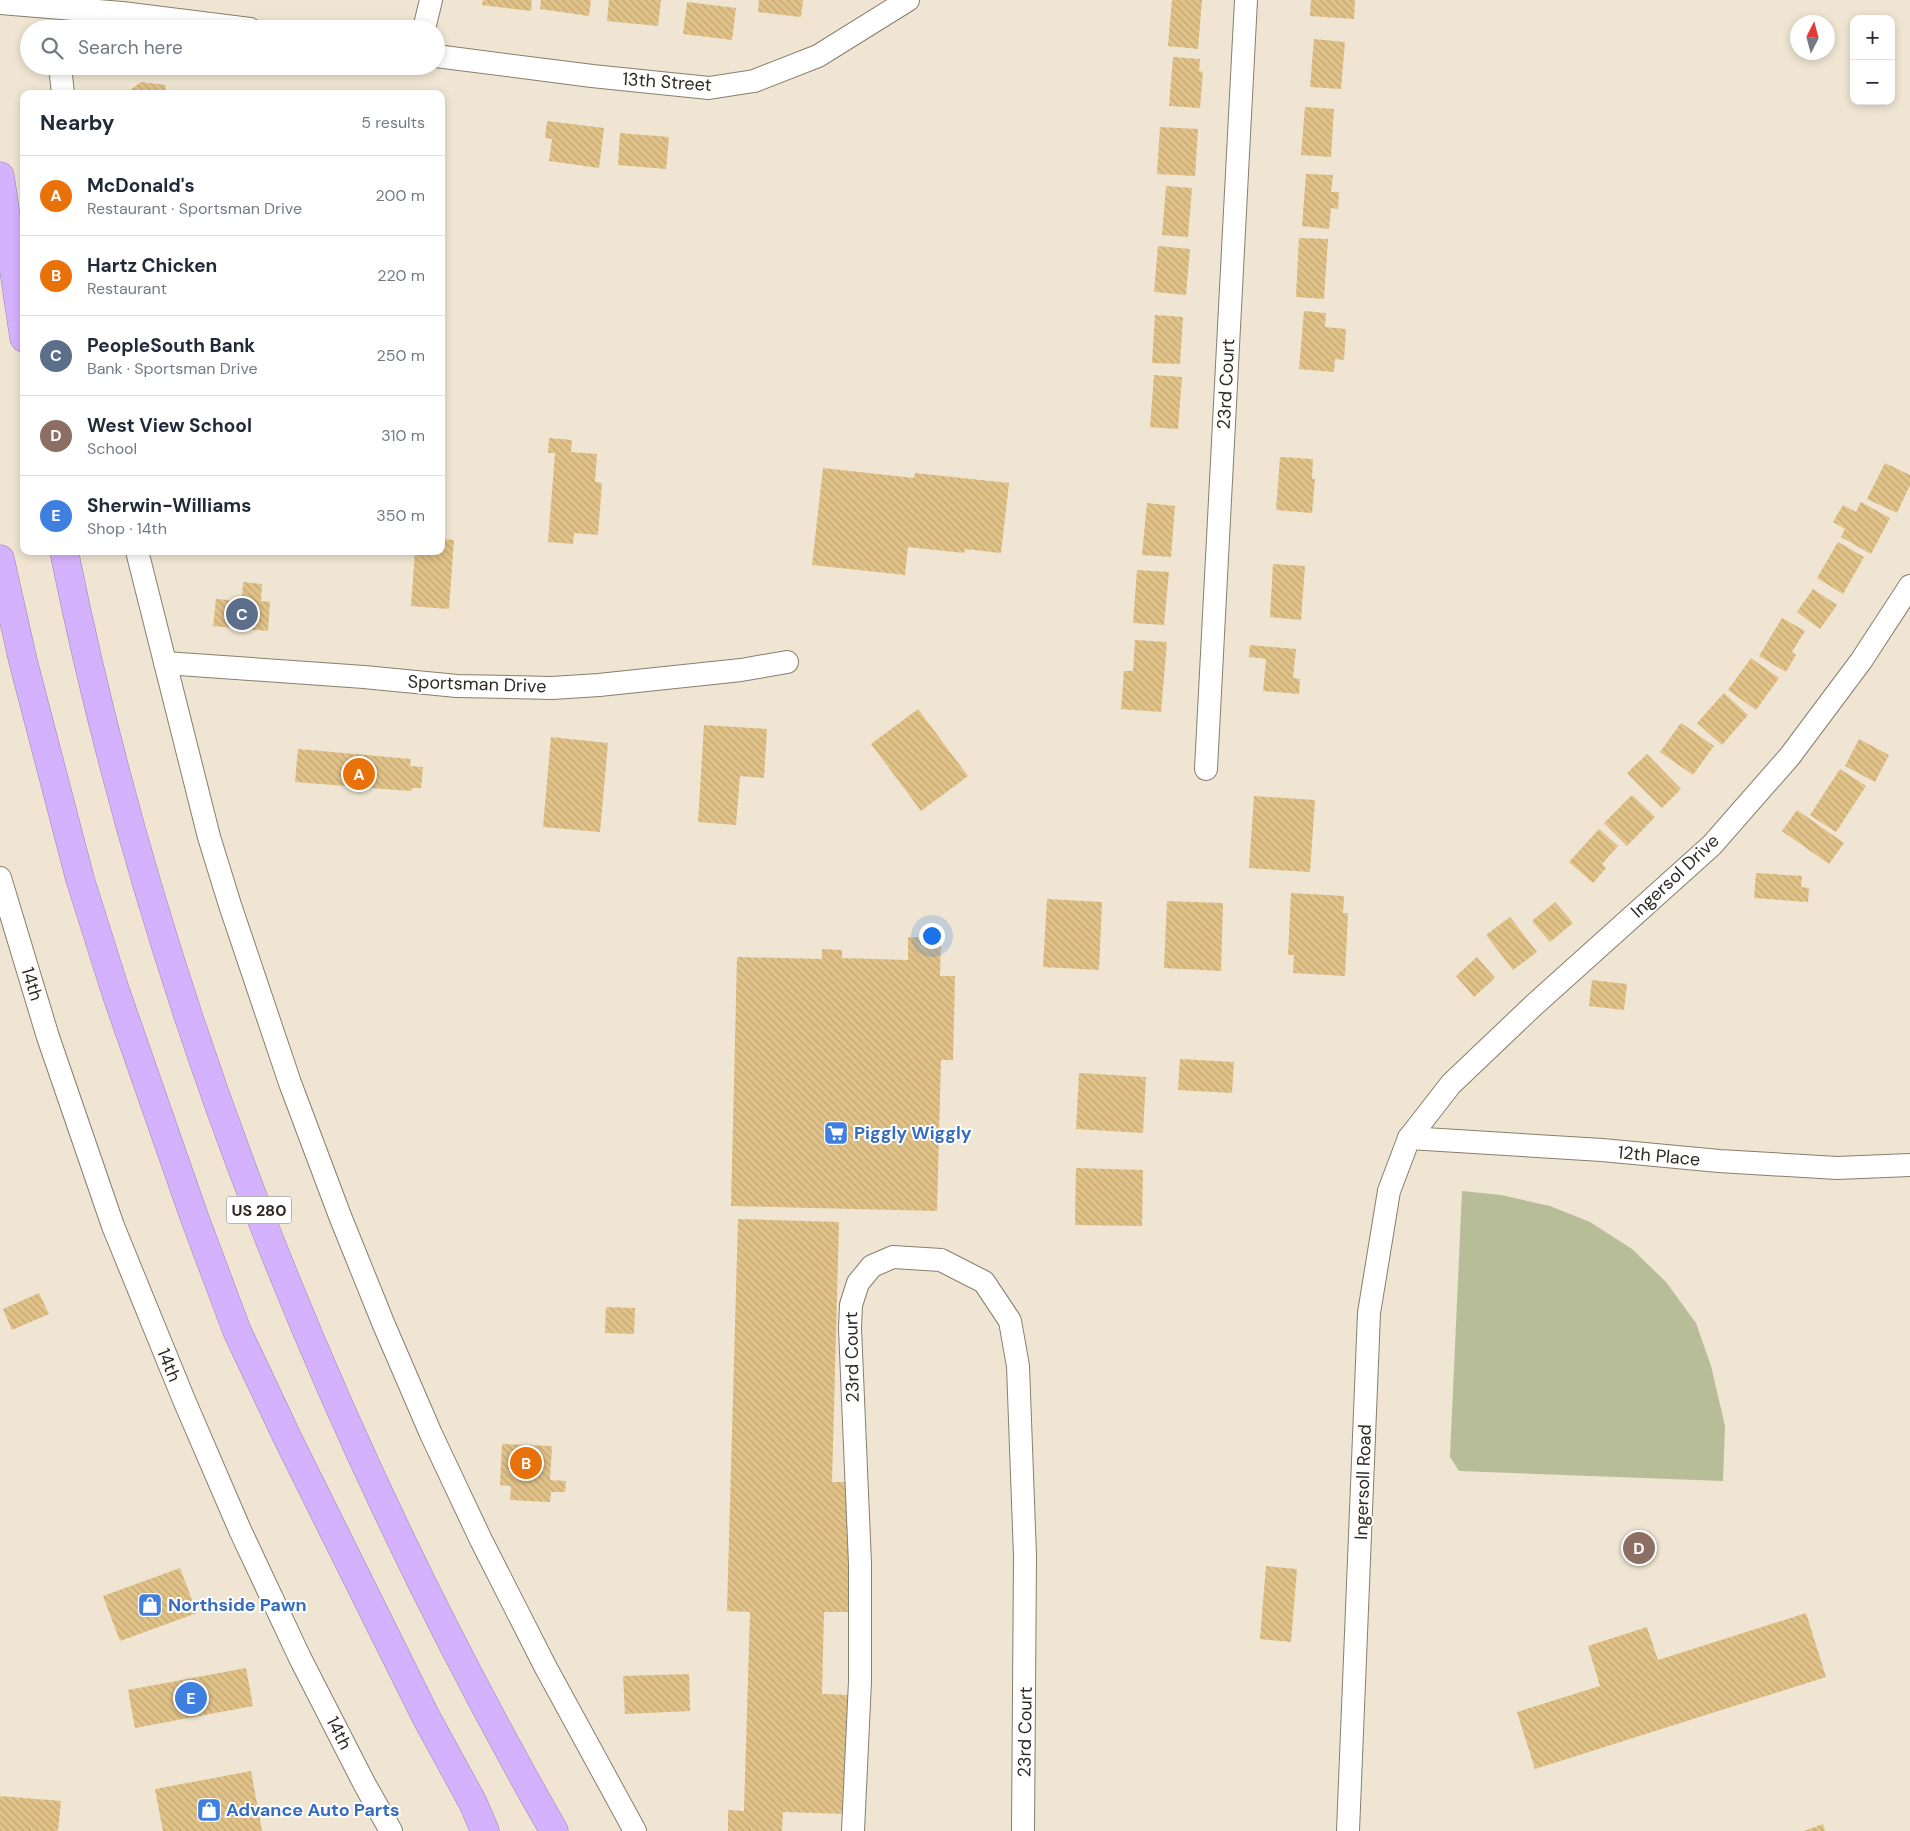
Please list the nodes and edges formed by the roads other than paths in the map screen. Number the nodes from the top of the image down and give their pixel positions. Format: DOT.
graph roads {
  1 [pos="431,0"];
  2 [pos="908,0"];
  3 [pos="1246,0"];
  4 [pos="0,4"];
  5 [pos="54,13"];
  6 [pos="178,20"];
  7 [pos="426,20"];
  8 [pos="445,57"];
  9 [pos="61,75"];
  10 [pos="63,90"];
  11 [pos="0,176"];
  12 [pos="20,311"];
  13 [pos="65,555"];
  14 [pos="138,555"];
  15 [pos="0,559"];
  16 [pos="1910,586"];
  17 [pos="787,662"];
  18 [pos="165,663"];
  19 [pos="1206,769"];
  20 [pos="0,878"];
  21 [pos="1409,1138"];
  22 [pos="1910,1166"];
  23 [pos="391,1831"];
  24 [pos="486,1831"];
  25 [pos="554,1831"];
  26 [pos="636,1831"];
  27 [pos="853,1831"];
  28 [pos="1024,1831"];
  29 [pos="1348,1831"];
  1 -- 7 [label="street"];
  2 -- 8 [label="street, 13th Street"];
  3 -- 19 [label="street, 23rd Court"];
  4 -- 5 [label="street"];
  5 -- 6 [label="street"];
  9 -- 10 [label="street"];
  11 -- 12 [label="highway"];
  13 -- 25 [label="highway, US 280"];
  14 -- 18 [label="street"];
  15 -- 24 [label="highway"];
  16 -- 21 [label="street, Ingersol Drive"];
  17 -- 18 [label="street, Sportsman Drive"];
  18 -- 26 [label="street"];
  20 -- 23 [label="street, 14th"];
  21 -- 22 [label="street, 12th Place"];
  21 -- 29 [label="street, Ingersoll Road"];
  27 -- 28 [label="street, 23rd Court"];
}
